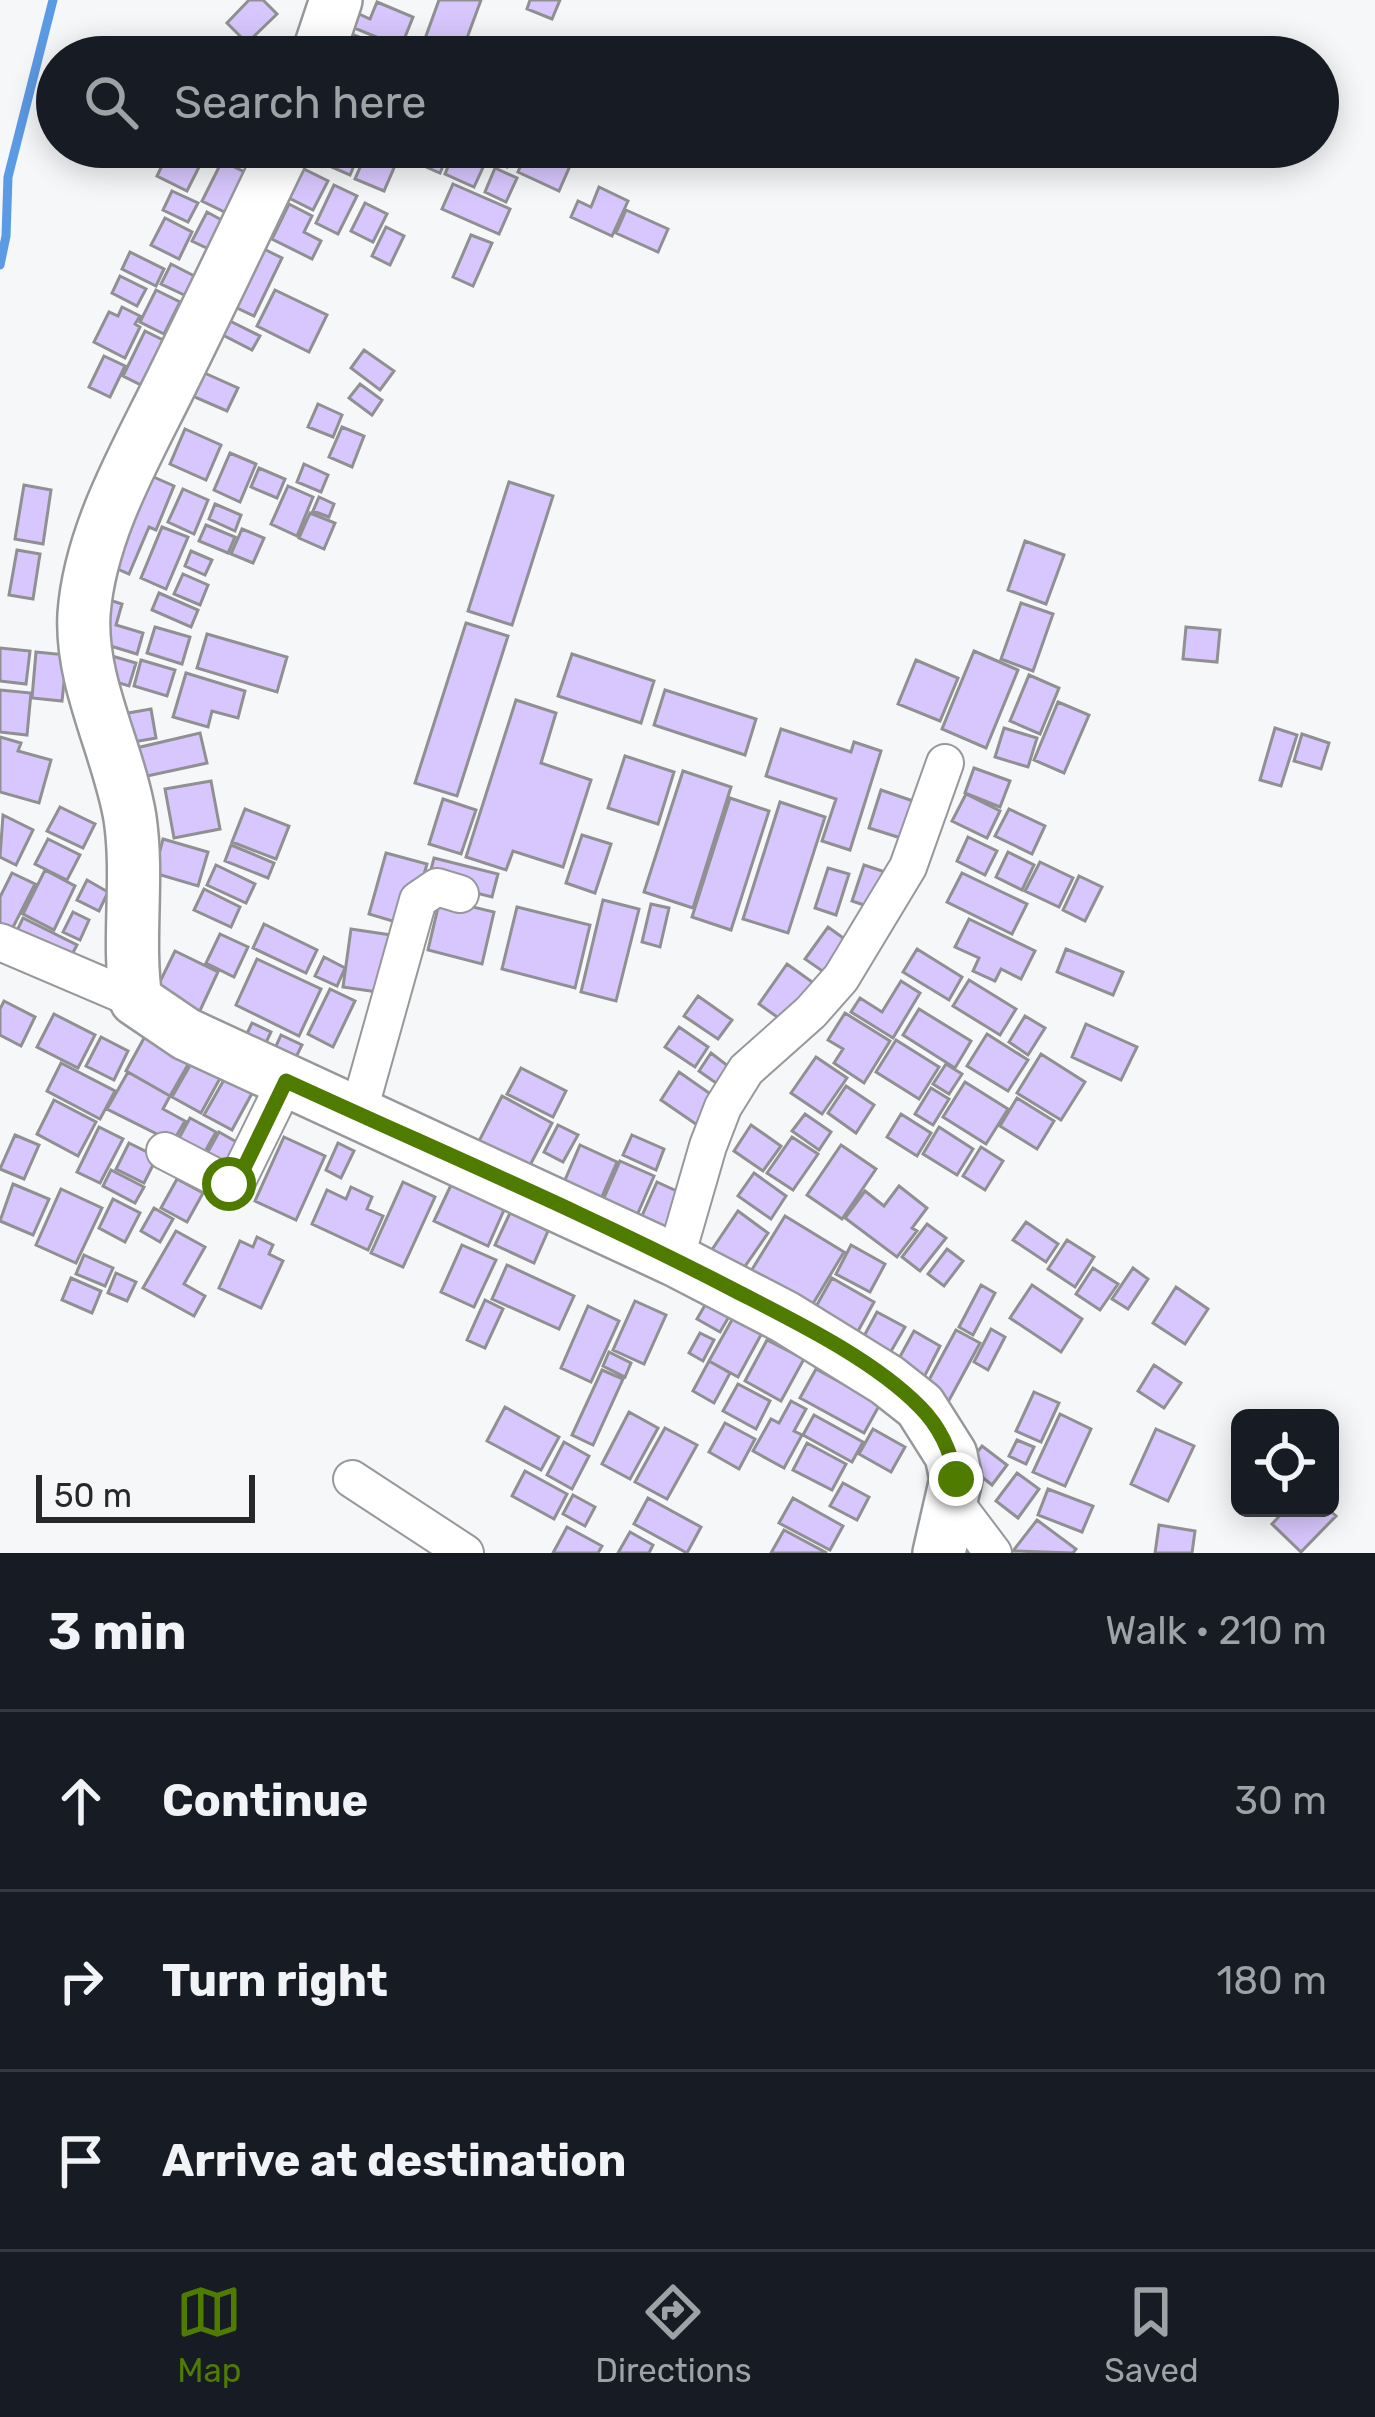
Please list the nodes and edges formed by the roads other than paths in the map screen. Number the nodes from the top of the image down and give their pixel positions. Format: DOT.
graph roads {
  1 [pos="336,0"];
  2 [pos="323,36"];
  3 [pos="275,168"];
  4 [pos="945,763"];
  5 [pos="460,894"];
  6 [pos="0,942"];
  7 [pos="136,1000"];
  8 [pos="286,1081"];
  9 [pos="358,1114"];
  10 [pos="165,1151"];
  11 [pos="675,1260"];
  12 [pos="352,1479"];
  13 [pos="953,1500"];
  14 [pos="465,1553"];
  15 [pos="939,1553"];
  16 [pos="993,1553"];
  1 -- 2 [label="street"];
  3 -- 7 [label="street"];
  4 -- 11 [label="street"];
  5 -- 9 [label="street"];
  6 -- 7 [label="street"];
  7 -- 8 [label="street"];
  8 -- 9 [label="street"];
  8 -- 10 [label="street"];
  9 -- 11 [label="street"];
  11 -- 13 [label="street"];
  12 -- 14 [label="street"];
  13 -- 15 [label="street"];
  13 -- 16 [label="street"];
}
